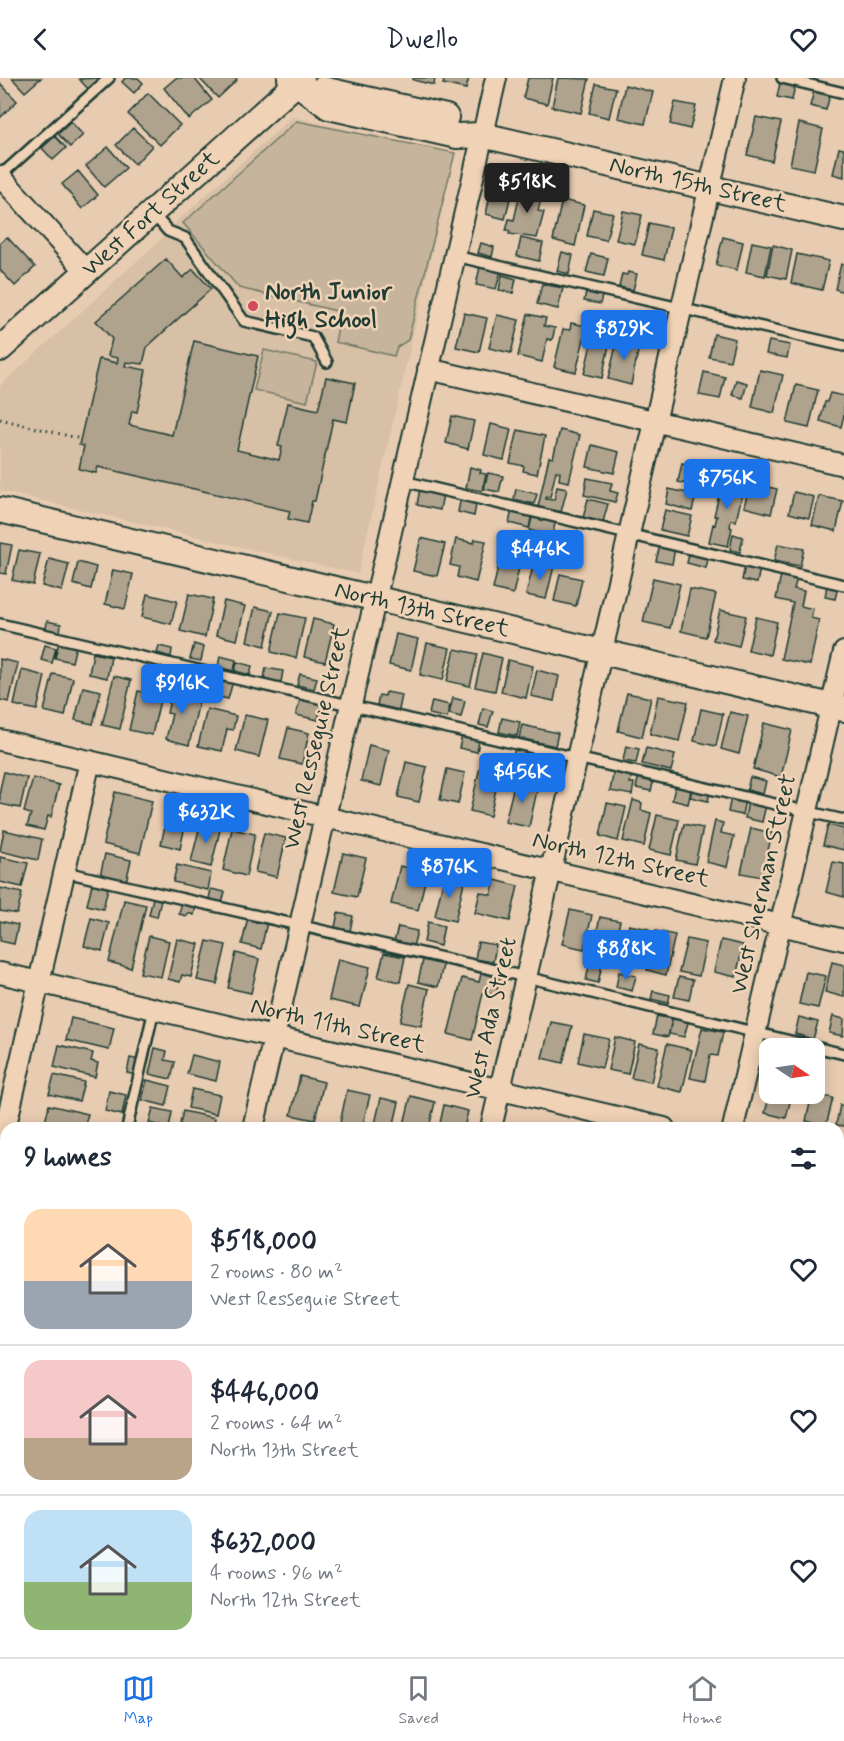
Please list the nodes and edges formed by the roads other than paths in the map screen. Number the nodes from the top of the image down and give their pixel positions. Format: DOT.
graph roads {
  1 [pos="109,78"];
  2 [pos="496,78"];
  3 [pos="735,78"];
  4 [pos="782,78"];
  5 [pos="296,80"];
  6 [pos="844,93"];
  7 [pos="482,135"];
  8 [pos="0,176"];
  9 [pos="710,188"];
  10 [pos="152,212"];
  11 [pos="844,219"];
  12 [pos="454,256"];
  13 [pos="87,271"];
  14 [pos="682,307"];
  15 [pos="844,346"];
  16 [pos="0,349"];
  17 [pos="327,362"];
  18 [pos="428,369"];
  19 [pos="656,422"];
  20 [pos="844,465"];
  21 [pos="403,481"];
  22 [pos="0,510"];
  23 [pos="629,534"];
  24 [pos="844,585"];
  25 [pos="375,599"];
  26 [pos="0,624"];
  27 [pos="602,652"];
  28 [pos="844,652"];
  29 [pos="351,704"];
  30 [pos="838,708"];
  31 [pos="0,740"];
  32 [pos="577,758"];
  33 [pos="90,761"];
  34 [pos="807,811"];
  35 [pos="325,816"];
  36 [pos="844,820"];
  37 [pos="551,870"];
  38 [pos="64,872"];
  39 [pos="781,925"];
  40 [pos="299,927"];
  41 [pos="844,940"];
  42 [pos="0,973"];
  43 [pos="526,977"];
  44 [pos="39,982"];
  45 [pos="154,1009"];
  46 [pos="755,1033"];
  47 [pos="274,1037"];
  48 [pos="844,1054"];
  49 [pos="500,1090"];
  50 [pos="7,1092"];
  51 [pos="3,1122"];
  52 [pos="128,1122"];
  53 [pos="254,1122"];
  54 [pos="492,1122"];
  55 [pos="638,1122"];
  56 [pos="734,1122"];
  1 -- 8 [label="lane"];
  2 -- 7 [label="street, West Resseguie Street"];
  3 -- 9 [label="street, West Ada Street"];
  4 -- 6 [label="lane"];
  5 -- 7 [label="street, North 15th Street"];
  5 -- 10 [label="street, West Fort Street"];
  7 -- 9 [label="street, North 15th Street"];
  7 -- 12 [label="street, West Resseguie Street"];
  8 -- 13 [label="street"];
  9 -- 11 [label="street, North 15th Street"];
  9 -- 14 [label="street, West Ada Street"];
  10 -- 13 [label="street, West Fort Street"];
  10 -- 17 [label="lane"];
  12 -- 14 [label="lane"];
  12 -- 18 [label="street, West Resseguie Street"];
  13 -- 16 [label="street, West Fort Street"];
  14 -- 15 [label="lane"];
  14 -- 19 [label="street, West Ada Street"];
  18 -- 19 [label="street"];
  18 -- 21 [label="street, West Resseguie Street"];
  19 -- 20 [label="street"];
  19 -- 23 [label="street, West Ada Street"];
  21 -- 23 [label="lane"];
  21 -- 25 [label="street, West Resseguie Street"];
  22 -- 25 [label="street, North 13th Street"];
  23 -- 24 [label="lane"];
  23 -- 27 [label="street, West Ada Street"];
  25 -- 27 [label="street, North 13th Street"];
  25 -- 29 [label="street, West Resseguie Street"];
  26 -- 29 [label="lane"];
  27 -- 30 [label="street, North 13th Street"];
  27 -- 32 [label="street, West Ada Street"];
  28 -- 30 [label="street, West Sherman Street"];
  29 -- 32 [label="lane"];
  29 -- 35 [label="street, West Resseguie Street"];
  30 -- 34 [label="street, West Sherman Street"];
  31 -- 33 [label="street, North 12th Street"];
  32 -- 34 [label="lane"];
  32 -- 37 [label="street, West Ada Street"];
  33 -- 35 [label="street, North 12th Street"];
  33 -- 38 [label="street"];
  34 -- 36 [label="lane"];
  34 -- 39 [label="street, West Sherman Street"];
  35 -- 37 [label="street, North 12th Street"];
  35 -- 40 [label="street, West Resseguie Street"];
  37 -- 39 [label="street, North 12th Street"];
  37 -- 43 [label="street, West Ada Street"];
  38 -- 40 [label="lane"];
  38 -- 44 [label="street"];
  39 -- 41 [label="street, North 12th Street"];
  39 -- 46 [label="street, West Sherman Street"];
  40 -- 43 [label="lane"];
  40 -- 47 [label="street, West Resseguie Street"];
  42 -- 44 [label="street, North 11th Street"];
  43 -- 46 [label="lane"];
  43 -- 49 [label="street, West Ada Street"];
  44 -- 45 [label="street, North 11th Street"];
  44 -- 50 [label="street"];
  45 -- 47 [label="street, North 11th Street"];
  45 -- 52 [label="lane"];
  46 -- 48 [label="lane"];
  46 -- 56 [label="street, West Sherman Street"];
  47 -- 49 [label="street, North 11th Street"];
  47 -- 53 [label="street, West Resseguie Street"];
  49 -- 54 [label="street, West Ada Street"];
  49 -- 55 [label="street, North 11th Street"];
  50 -- 51 [label="street"];
}
